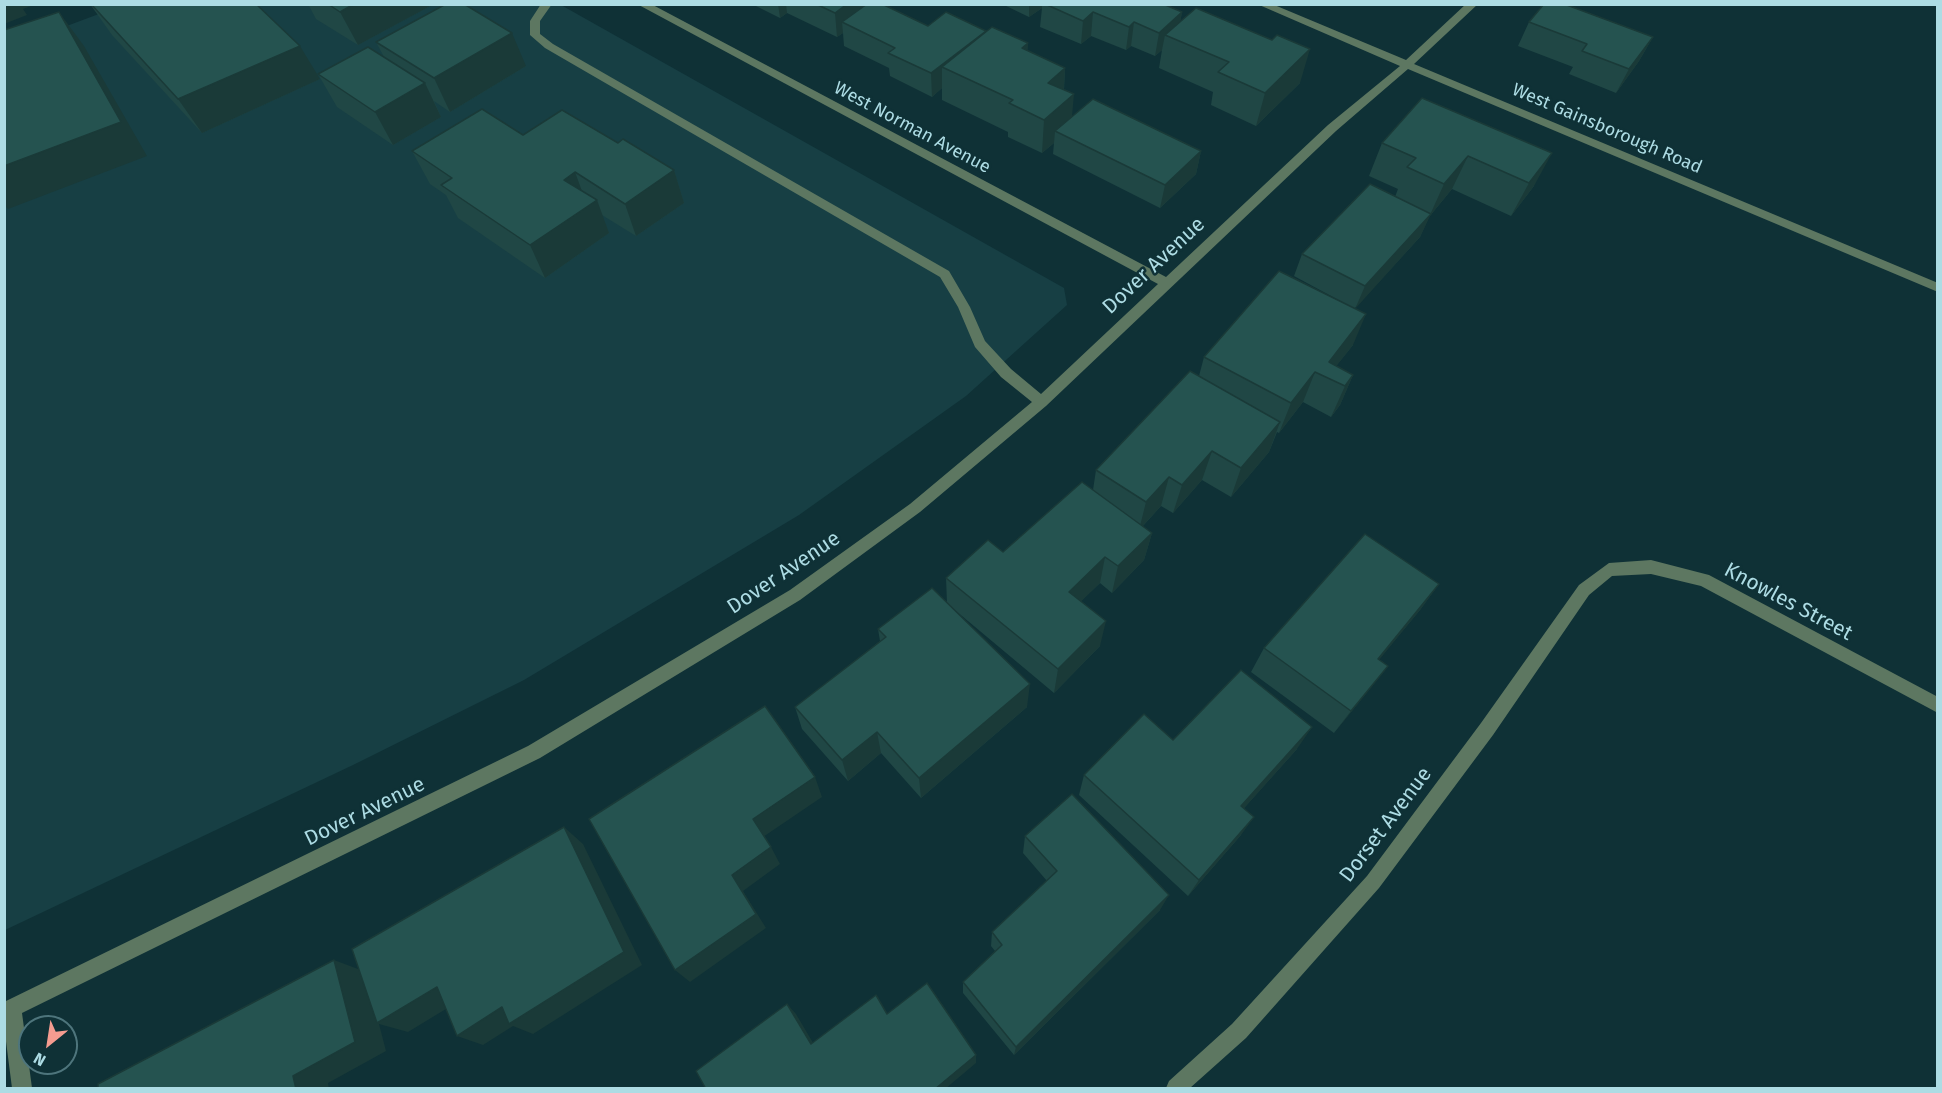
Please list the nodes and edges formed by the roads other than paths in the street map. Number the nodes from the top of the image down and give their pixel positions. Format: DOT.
graph roads {
  1 [pos="547,4"];
  2 [pos="642,4"];
  3 [pos="1262,4"];
  4 [pos="1473,4"];
  5 [pos="1407,65"];
  6 [pos="1166,283"];
  7 [pos="1938,288"];
  8 [pos="1041,402"];
  9 [pos="1609,570"];
  10 [pos="1938,706"];
  11 [pos="8,1010"];
  12 [pos="22,1089"];
  13 [pos="1176,1089"];
  1 -- 8 [label="street"];
  2 -- 6 [label="street, West Norman Avenue"];
  3 -- 5 [label="street, West Gainsborough Road"];
  4 -- 5 [label="street, Dover Avenue"];
  5 -- 6 [label="street, Dover Avenue"];
  5 -- 7 [label="street, West Gainsborough Road"];
  6 -- 8 [label="street, Dover Avenue"];
  8 -- 11 [label="street, Dover Avenue"];
  9 -- 10 [label="street, Knowles Street"];
  9 -- 13 [label="street, Dorset Avenue"];
  11 -- 12 [label="street"];
}
